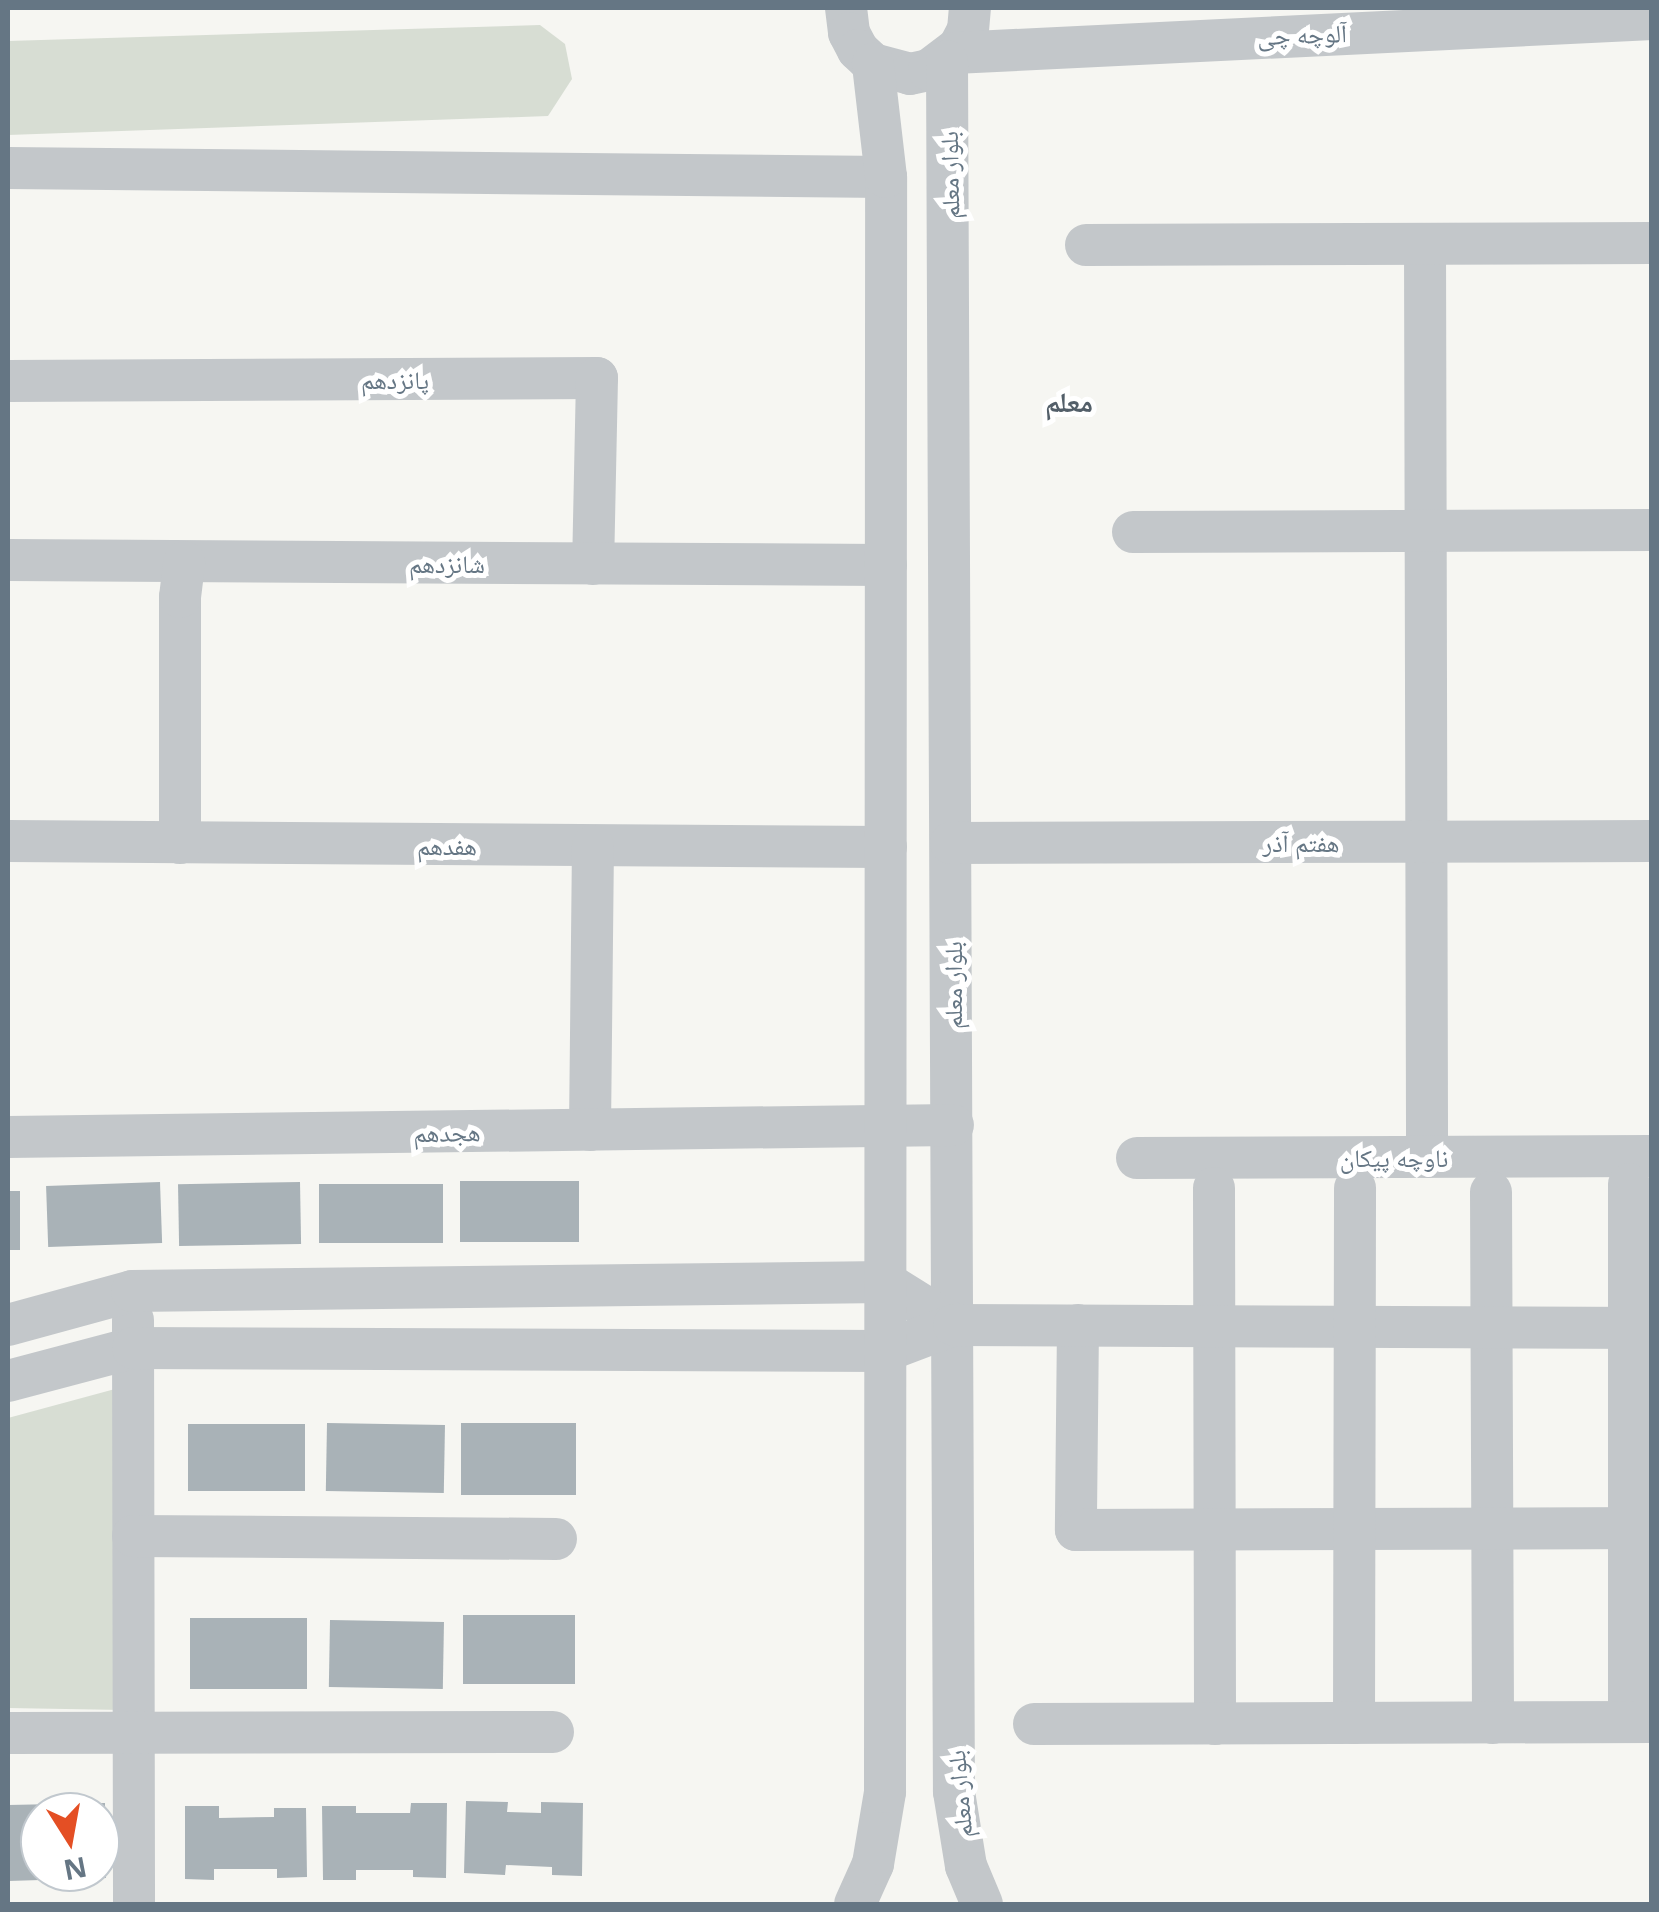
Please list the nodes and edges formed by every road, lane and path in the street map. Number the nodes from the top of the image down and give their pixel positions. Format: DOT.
graph roads {
  1 [pos="846,8"];
  2 [pos="970,8"];
  3 [pos="1652,20"];
  4 [pos="1172,24"];
  5 [pos="950,57"];
  6 [pos="873,64"];
  7 [pos="8,168"];
  8 [pos="886,178"];
  9 [pos="1425,244"];
  10 [pos="1652,244"];
  11 [pos="1086,246"];
  12 [pos="8,381"];
  13 [pos="1426,530"];
  14 [pos="1652,530"];
  15 [pos="1133,532"];
  16 [pos="8,560"];
  17 [pos="184,562"];
  18 [pos="593,564"];
  19 [pos="886,565"];
  20 [pos="1652,841"];
  21 [pos="8,842"];
  22 [pos="180,842"];
  23 [pos="1426,842"];
  24 [pos="951,844"];
  25 [pos="593,846"];
  26 [pos="886,848"];
  27 [pos="953,1125"];
  28 [pos="886,1127"];
  29 [pos="590,1130"];
  30 [pos="8,1137"];
  31 [pos="1427,1157"];
  32 [pos="1138,1158"];
  33 [pos="1640,1170"];
  34 [pos="1214,1188"];
  35 [pos="1355,1188"];
  36 [pos="1491,1192"];
  37 [pos="886,1282"];
  38 [pos="132,1291"];
  39 [pos="8,1294"];
  40 [pos="8,1325"];
  41 [pos="954,1326"];
  42 [pos="1078,1326"];
  43 [pos="1214,1326"];
  44 [pos="1353,1327"];
  45 [pos="1492,1327"];
  46 [pos="1640,1328"];
  47 [pos="133,1348"];
  48 [pos="885,1351"];
  49 [pos="8,1381"];
  50 [pos="1353,1528"];
  51 [pos="1492,1528"];
  52 [pos="1640,1528"];
  53 [pos="1215,1529"];
  54 [pos="133,1536"];
  55 [pos="556,1539"];
  56 [pos="1640,1722"];
  57 [pos="1354,1723"];
  58 [pos="1493,1723"];
  59 [pos="1034,1724"];
  60 [pos="1215,1724"];
  61 [pos="133,1732"];
  62 [pos="553,1732"];
  63 [pos="8,1733"];
  64 [pos="134,1904"];
  65 [pos="855,1904"];
  66 [pos="982,1904"];
  1 -- 6 [label="street"];
  2 -- 5 [label="street, بلوار معلم"];
  3 -- 4 [label="street, آلوچه چی"];
  4 -- 5 [label="street, آلوچه چی"];
  5 -- 6 [label="street, آلوچه چی"];
  5 -- 24 [label="street, بلوار معلم"];
  6 -- 8 [label="street"];
  7 -- 8 [label="street"];
  8 -- 19 [label="street"];
  9 -- 10 [label="street"];
  9 -- 11 [label="street"];
  9 -- 13 [label="street"];
  12 -- 18 [label="street, پانزدهم"];
  13 -- 14 [label="street"];
  13 -- 15 [label="street"];
  13 -- 23 [label="street"];
  16 -- 17 [label="street, شانزدهم"];
  17 -- 18 [label="street, شانزدهم"];
  17 -- 22 [label="street"];
  18 -- 19 [label="street, شانزدهم"];
  19 -- 26 [label="street"];
  20 -- 23 [label="street, هفتم آذر"];
  21 -- 22 [label="street, هفدهم"];
  22 -- 25 [label="street, هفدهم"];
  23 -- 24 [label="street, هفتم آذر"];
  23 -- 31 [label="street"];
  24 -- 27 [label="street, بلوار معلم"];
  25 -- 26 [label="street, هفدهم"];
  25 -- 29 [label="street"];
  26 -- 28 [label="street"];
  27 -- 28 [label="street, هجدهم"];
  27 -- 41 [label="street, بلوار معلم"];
  28 -- 29 [label="street, هجدهم"];
  28 -- 37 [label="street"];
  29 -- 30 [label="street, هجدهم"];
  31 -- 32 [label="street, ناوچه پیکان"];
  31 -- 33 [label="street, ناوچه پیکان"];
  33 -- 46 [label="street"];
  34 -- 43 [label="street"];
  35 -- 44 [label="street"];
  36 -- 45 [label="street"];
  37 -- 38 [label="street"];
  37 -- 41 [label="street"];
  37 -- 48 [label="street"];
  38 -- 39 [label="street"];
  38 -- 40 [label="street"];
  38 -- 47 [label="street"];
  41 -- 42 [label="street"];
  41 -- 48 [label="street"];
  41 -- 66 [label="street, بلوار معلم"];
  42 -- 43 [label="street"];
  42 -- 53 [label="street"];
  43 -- 44 [label="street"];
  43 -- 53 [label="street"];
  44 -- 45 [label="street"];
  44 -- 50 [label="street"];
  45 -- 46 [label="street"];
  45 -- 51 [label="street"];
  46 -- 52 [label="street"];
  47 -- 48 [label="street"];
  47 -- 49 [label="street"];
  47 -- 54 [label="street"];
  48 -- 65 [label="street"];
  50 -- 51 [label="street"];
  50 -- 53 [label="street"];
  50 -- 57 [label="street"];
  51 -- 52 [label="street"];
  51 -- 58 [label="street"];
  52 -- 56 [label="street"];
  53 -- 60 [label="street"];
  54 -- 55 [label="street"];
  54 -- 61 [label="street"];
  56 -- 58 [label="street"];
  57 -- 58 [label="street"];
  57 -- 60 [label="street"];
  59 -- 60 [label="street"];
  61 -- 62 [label="street"];
  61 -- 63 [label="street"];
  61 -- 64 [label="street"];
}
